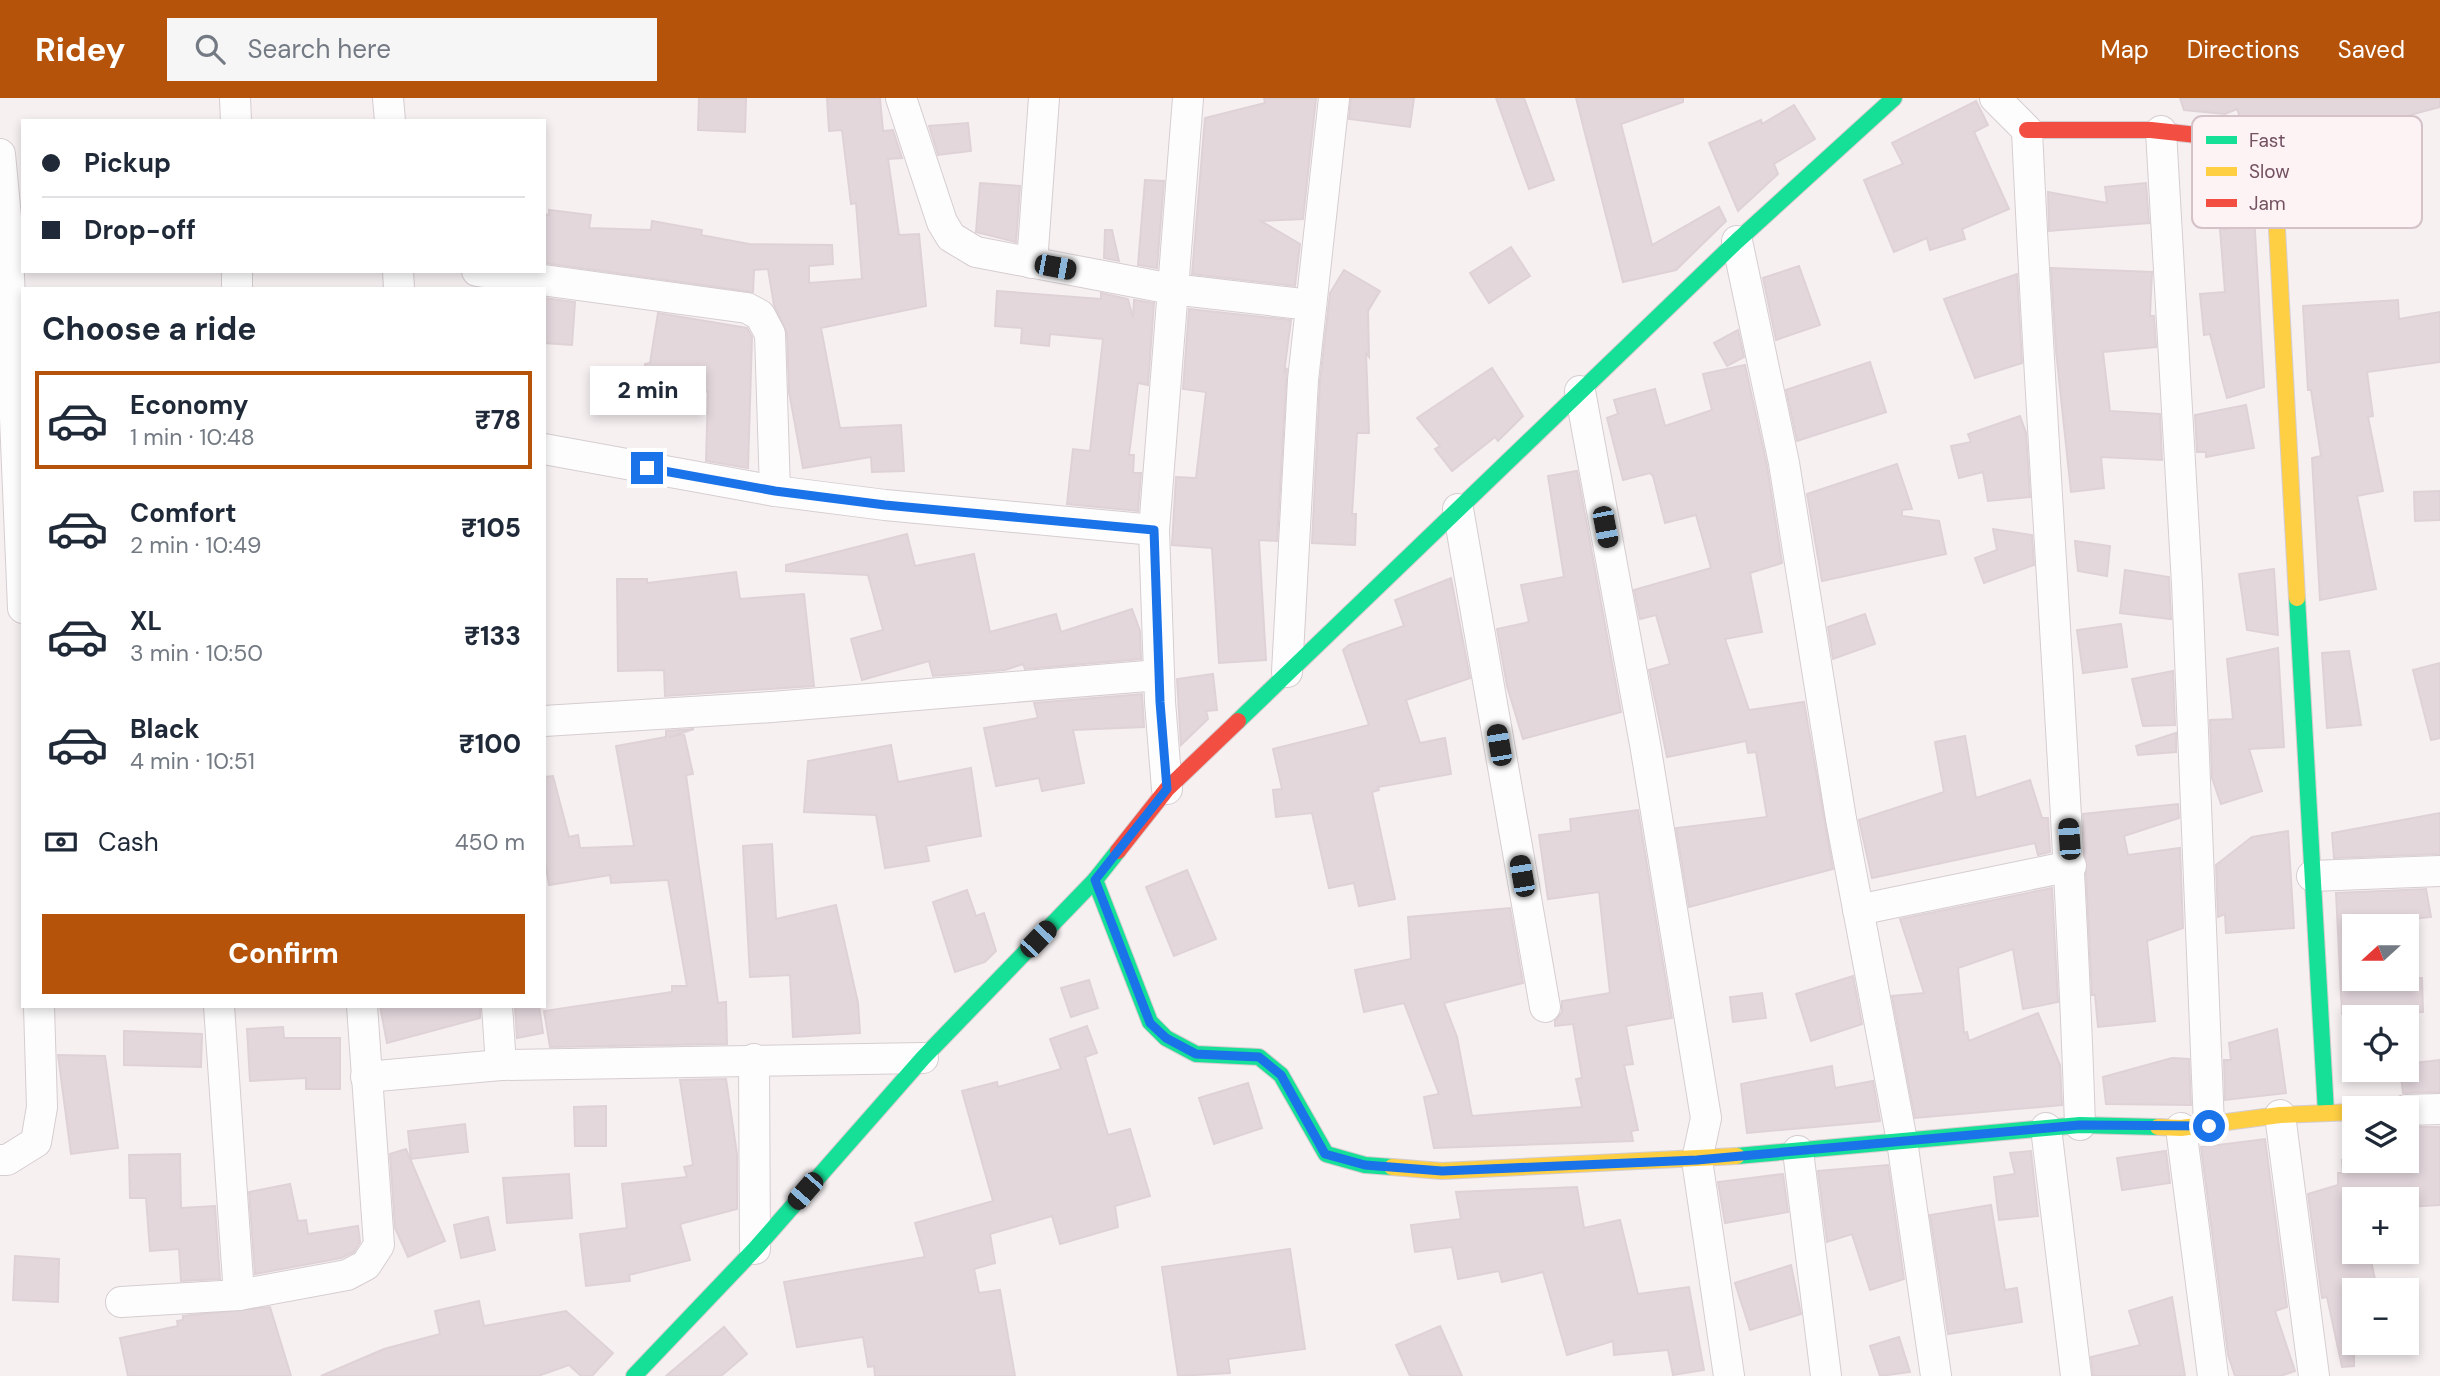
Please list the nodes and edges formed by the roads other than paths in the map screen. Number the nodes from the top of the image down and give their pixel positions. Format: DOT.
graph roads {
  1 [pos="235,98"];
  2 [pos="388,98"];
  3 [pos="901,98"];
  4 [pos="1044,98"];
  5 [pos="1188,98"];
  6 [pos="1334,98"];
  7 [pos="1894,98"];
  8 [pos="1995,98"];
  9 [pos="236,119"];
  10 [pos="390,119"];
  11 [pos="2027,130"];
  12 [pos="2161,131"];
  13 [pos="2192,134"];
  14 [pos="0,154"];
  15 [pos="2277,228"];
  16 [pos="1737,241"];
  17 [pos="1032,263"];
  18 [pos="492,273"];
  19 [pos="1172,289"];
  20 [pos="1311,305"];
  21 [pos="1580,391"];
  22 [pos="8,434"];
  23 [pos="546,449"];
  24 [pos="775,491"];
  25 [pos="1458,509"];
  26 [pos="1154,530"];
  27 [pos="21,582"];
  28 [pos="1287,672"];
  29 [pos="1159,675"];
  30 [pos="546,721"];
  31 [pos="1167,789"];
  32 [pos="2071,866"];
  33 [pos="2440,871"];
  34 [pos="2312,876"];
  35 [pos="1095,880"];
  36 [pos="1858,910"];
  37 [pos="1545,1007"];
  38 [pos="39,1008"];
  39 [pos="219,1008"];
  40 [pos="362,1008"];
  41 [pos="497,1008"];
  42 [pos="923,1058"];
  43 [pos="754,1059"];
  44 [pos="501,1065"];
  45 [pos="366,1077"];
  46 [pos="2440,1109"];
  47 [pos="2419,1110"];
  48 [pos="2342,1112"];
  49 [pos="2326,1113"];
  50 [pos="2280,1115"];
  51 [pos="2080,1125"];
  52 [pos="2195,1127"];
  53 [pos="2046,1128"];
  54 [pos="1902,1142"];
  55 [pos="1798,1151"];
  56 [pos="0,1160"];
  57 [pos="1697,1160"];
  58 [pos="755,1249"];
  59 [pos="239,1295"];
  60 [pos="121,1302"];
  61 [pos="634,1376"];
  62 [pos="1729,1376"];
  63 [pos="1826,1376"];
  64 [pos="1936,1376"];
  65 [pos="2076,1376"];
  66 [pos="2213,1376"];
  67 [pos="2314,1376"];
  1 -- 9 [label="street"];
  2 -- 10 [label="street"];
  3 -- 17 [label="street"];
  4 -- 17 [label="street"];
  5 -- 19 [label="street"];
  6 -- 20 [label="street"];
  7 -- 16 [label="street"];
  8 -- 11 [label="street"];
  11 -- 12 [label="street"];
  11 -- 32 [label="street"];
  12 -- 13 [label="street"];
  12 -- 52 [label="street"];
  14 -- 22 [label="street"];
  15 -- 34 [label="street"];
  16 -- 21 [label="street"];
  16 -- 36 [label="street"];
  17 -- 19 [label="street"];
  18 -- 24 [label="street"];
  19 -- 20 [label="street"];
  19 -- 26 [label="street"];
  20 -- 28 [label="street"];
  21 -- 25 [label="street"];
  21 -- 57 [label="street"];
  22 -- 27 [label="street"];
  23 -- 24 [label="street"];
  24 -- 26 [label="street"];
  25 -- 28 [label="street"];
  25 -- 37 [label="street"];
  26 -- 29 [label="street"];
  28 -- 31 [label="street"];
  29 -- 30 [label="street"];
  29 -- 31 [label="street"];
  31 -- 35 [label="street"];
  32 -- 36 [label="street"];
  32 -- 51 [label="street"];
  33 -- 34 [label="street"];
  34 -- 49 [label="street"];
  35 -- 42 [label="street"];
  35 -- 57 [label="street"];
  36 -- 54 [label="street"];
  38 -- 56 [label="street"];
  39 -- 59 [label="street"];
  40 -- 45 [label="street"];
  41 -- 44 [label="street"];
  42 -- 43 [label="street"];
  42 -- 58 [label="street"];
  43 -- 44 [label="street"];
  43 -- 58 [label="street"];
  44 -- 45 [label="street"];
  45 -- 59 [label="street"];
  46 -- 47 [label="street"];
  48 -- 49 [label="street"];
  49 -- 50 [label="street"];
  50 -- 52 [label="street"];
  50 -- 67 [label="street"];
  51 -- 52 [label="street"];
  51 -- 53 [label="street"];
  52 -- 66 [label="street"];
  53 -- 54 [label="street"];
  53 -- 65 [label="street"];
  54 -- 55 [label="street"];
  54 -- 64 [label="street"];
  55 -- 57 [label="street"];
  55 -- 63 [label="street"];
  57 -- 62 [label="street"];
  58 -- 61 [label="street"];
  59 -- 60 [label="street"];
}
